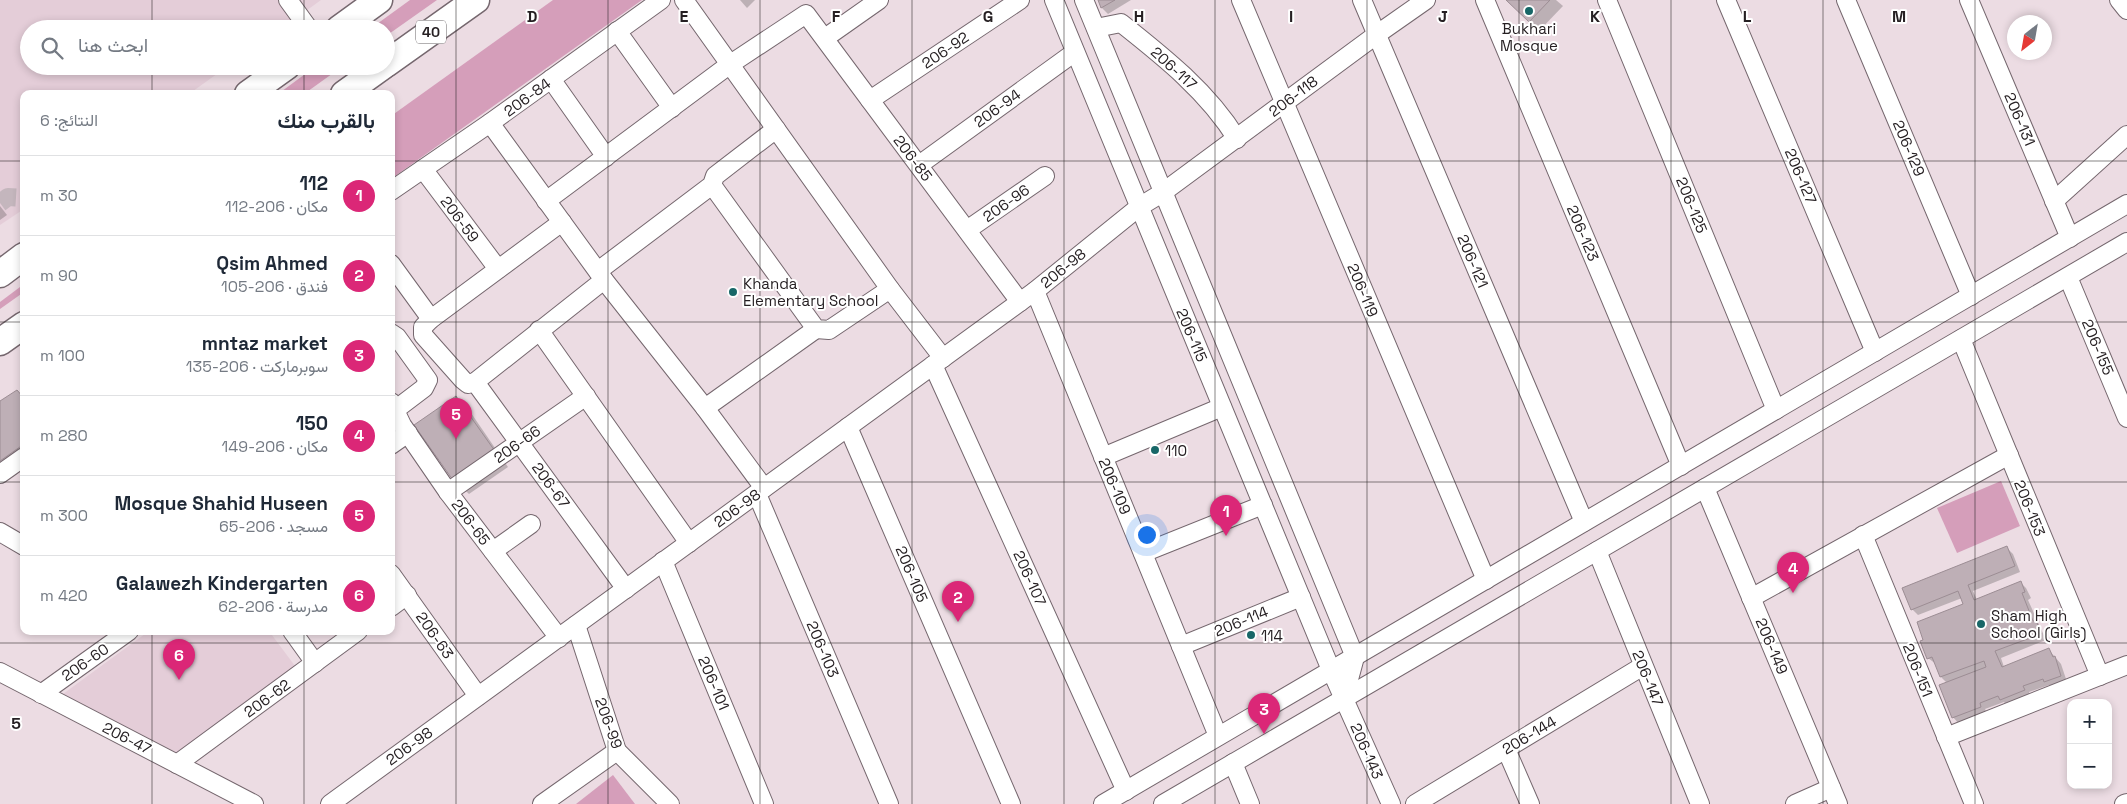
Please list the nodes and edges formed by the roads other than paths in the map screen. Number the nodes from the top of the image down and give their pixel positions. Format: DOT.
graph roads {
  1 [pos="379,0"];
  2 [pos="476,0"];
  3 [pos="661,0"];
  4 [pos="684,0"];
  5 [pos="879,0"];
  6 [pos="1020,0"];
  7 [pos="1054,0"];
  8 [pos="1084,0"];
  9 [pos="1240,0"];
  10 [pos="1362,0"];
  11 [pos="1426,0"];
  12 [pos="1485,0"];
  13 [pos="1607,0"];
  14 [pos="1726,0"];
  15 [pos="1846,0"];
  16 [pos="1969,0"];
  17 [pos="293,2"];
  18 [pos="304,20"];
  19 [pos="351,20"];
  20 [pos="1096,28"];
  21 [pos="618,31"];
  22 [pos="1376,34"];
  23 [pos="825,38"];
  24 [pos="1075,52"];
  25 [pos="395,58"];
  26 [pos="729,65"];
  27 [pos="274,75"];
  28 [pos="370,75"];
  29 [pos="551,79"];
  30 [pos="253,90"];
  31 [pos="349,90"];
  32 [pos="870,100"];
  33 [pos="1284,102"];
  34 [pos="672,108"];
  35 [pos="490,123"];
  36 [pos="776,129"];
  37 [pos="2127,135"];
  38 [pos="1237,139"];
  39 [pos="606,157"];
  40 [pos="919,165"];
  41 [pos="423,169"];
  42 [pos="1045,176"];
  43 [pos="712,185"];
  44 [pos="395,188"];
  45 [pos="1162,193"];
  46 [pos="546,201"];
  47 [pos="2054,201"];
  48 [pos="2127,204"];
  49 [pos="1139,207"];
  50 [pos="562,222"];
  51 [pos="967,230"];
  52 [pos="2070,238"];
  53 [pos="2127,242"];
  54 [pos="20,259"];
  55 [pos="498,269"];
  56 [pos="395,270"];
  57 [pos="0,274"];
  58 [pos="601,276"];
  59 [pos="2068,276"];
  60 [pos="890,289"];
  61 [pos="1035,291"];
  62 [pos="1971,296"];
  63 [pos="1020,302"];
  64 [pos="431,320"];
  65 [pos="816,329"];
  66 [pos="539,330"];
  67 [pos="395,335"];
  68 [pos="1961,339"];
  69 [pos="1875,352"];
  70 [pos="938,362"];
  71 [pos="469,381"];
  72 [pos="2121,384"];
  73 [pos="586,396"];
  74 [pos="395,405"];
  75 [pos="1222,407"];
  76 [pos="705,408"];
  77 [pos="395,410"];
  78 [pos="1776,410"];
  79 [pos="2127,418"];
  80 [pos="848,427"];
  81 [pos="408,433"];
  82 [pos="395,442"];
  83 [pos="520,442"];
  84 [pos="2009,455"];
  85 [pos="1103,457"];
  86 [pos="20,460"];
  87 [pos="1681,466"];
  88 [pos="0,474"];
  89 [pos="1705,488"];
  90 [pos="760,491"];
  91 [pos="448,492"];
  92 [pos="1263,505"];
  93 [pos="1584,522"];
  94 [pos="532,524"];
  95 [pos="0,532"];
  96 [pos="1863,535"];
  97 [pos="689,542"];
  98 [pos="20,544"];
  99 [pos="493,551"];
  100 [pos="1597,551"];
  101 [pos="1143,554"];
  102 [pos="663,562"];
  103 [pos="395,579"];
  104 [pos="1486,580"];
  105 [pos="626,589"];
  106 [pos="407,595"];
  107 [pos="1301,597"];
  108 [pos="1752,598"];
  109 [pos="395,604"];
  110 [pos="576,625"];
  111 [pos="123,635"];
  112 [pos="295,635"];
  113 [pos="352,635"];
  114 [pos="559,638"];
  115 [pos="1181,646"];
  116 [pos="1355,656"];
  117 [pos="314,663"];
  118 [pos="2127,665"];
  119 [pos="1643,666"];
  120 [pos="1331,670"];
  121 [pos="0,672"];
  122 [pos="2100,676"];
  123 [pos="41,694"];
  124 [pos="478,696"];
  125 [pos="1344,698"];
  126 [pos="1218,736"];
  127 [pos="1946,737"];
  128 [pos="1506,748"];
  129 [pos="617,751"];
  130 [pos="1233,763"];
  131 [pos="177,764"];
  132 [pos="1126,791"];
  133 [pos="1835,796"];
  134 [pos="254,804"];
  135 [pos="330,804"];
  136 [pos="542,804"];
  137 [pos="670,804"];
  138 [pos="764,804"];
  139 [pos="889,804"];
  140 [pos="1011,804"];
  141 [pos="1103,804"];
  142 [pos="1163,804"];
  143 [pos="1250,804"];
  144 [pos="1391,804"];
  145 [pos="1415,804"];
  146 [pos="1530,804"];
  147 [pos="1700,804"];
  148 [pos="1796,804"];
  149 [pos="1974,804"];
  1 -- 19 [label="highway"];
  2 -- 25 [label="highway, 40"];
  3 -- 21 [label="street, 206-84"];
  4 -- 26 [label="street, 206-107"];
  5 -- 23 [label="street"];
  6 -- 32 [label="street, 206-92"];
  7 -- 24 [label="street, 206-115"];
  8 -- 20 [label="street, 206-115"];
  9 -- 33 [label="street, 206-119"];
  10 -- 22 [label="street, 206-121"];
  11 -- 22 [label="street, 206-118"];
  12 -- 87 [label="street, 206-123"];
  13 -- 78 [label="street, 206-125"];
  14 -- 69 [label="street, 206-127"];
  15 -- 62 [label="street, 206-129"];
  16 -- 47 [label="street, 206-131"];
  17 -- 18 [label="street"];
  20 -- 38 [label="street, 206-117"];
  20 -- 45 [label="street, 206-115"];
  21 -- 29 [label="street, 206-84"];
  21 -- 34 [label="street"];
  22 -- 33 [label="street, 206-118"];
  22 -- 93 [label="street, 206-121"];
  23 -- 26 [label="street, 206-85"];
  23 -- 32 [label="street, 206-85"];
  24 -- 40 [label="street, 206-94"];
  24 -- 49 [label="street, 206-115"];
  26 -- 34 [label="street"];
  26 -- 36 [label="street, 206-107"];
  27 -- 30 [label="highway"];
  28 -- 31 [label="highway"];
  29 -- 35 [label="street, 206-84"];
  29 -- 39 [label="street"];
  32 -- 40 [label="street, 206-85"];
  33 -- 38 [label="street, 206-118"];
  33 -- 104 [label="street, 206-119"];
  34 -- 39 [label="street"];
  35 -- 41 [label="street, 206-84"];
  35 -- 46 [label="street, 206-103"];
  36 -- 43 [label="street"];
  36 -- 60 [label="street, 206-107"];
  37 -- 47 [label="street"];
  38 -- 45 [label="street, 206-118"];
  39 -- 46 [label="street"];
  40 -- 51 [label="street, 206-85"];
  41 -- 44 [label="street, 206-84"];
  41 -- 55 [label="street, 206-59"];
  42 -- 51 [label="street, 206-96"];
  43 -- 58 [label="street"];
  43 -- 65 [label="street"];
  45 -- 49 [label="street, 206-98"];
  45 -- 116 [label="street, 206-115"];
  46 -- 50 [label="street, 206-103"];
  47 -- 52 [label="street, 206-131"];
  48 -- 52 [label="street"];
  49 -- 61 [label="street, 206-98"];
  49 -- 75 [label="street, 206-115"];
  50 -- 55 [label="street"];
  50 -- 58 [label="street, 206-103"];
  51 -- 63 [label="street, 206-85"];
  52 -- 62 [label="street"];
  53 -- 59 [label="street"];
  54 -- 57 [label="highway"];
  55 -- 64 [label="street"];
  56 -- 64 [label="street"];
  58 -- 66 [label="street"];
  58 -- 76 [label="street, 206-103"];
  59 -- 68 [label="street"];
  59 -- 72 [label="street, 206-155"];
  60 -- 65 [label="street"];
  60 -- 70 [label="street, 206-107"];
  61 -- 63 [label="street, 206-98"];
  61 -- 85 [label="street, 206-109"];
  62 -- 69 [label="street"];
  63 -- 70 [label="street, 206-98"];
  64 -- 71 [label="street, 206-67"];
  65 -- 76 [label="street"];
  66 -- 71 [label="street"];
  66 -- 73 [label="street"];
  67 -- 74 [label="street"];
  68 -- 84 [label="street, 206-153"];
  68 -- 89 [label="street"];
  69 -- 78 [label="street"];
  70 -- 80 [label="street, 206-98"];
  70 -- 132 [label="street, 206-107"];
  71 -- 83 [label="street, 206-67"];
  72 -- 79 [label="street, 206-155"];
  73 -- 83 [label="street, 206-66"];
  73 -- 97 [label="street"];
  75 -- 85 [label="street"];
  75 -- 92 [label="street, 206-115"];
  76 -- 90 [label="street, 206-103"];
  77 -- 81 [label="street, 206-65"];
  78 -- 87 [label="street"];
  80 -- 90 [label="street, 206-98"];
  80 -- 140 [label="street, 206-105"];
  81 -- 82 [label="street"];
  81 -- 91 [label="street, 206-65"];
  83 -- 91 [label="street, 206-66"];
  83 -- 105 [label="street, 206-67"];
  84 -- 96 [label="street"];
  84 -- 122 [label="street, 206-153"];
  85 -- 101 [label="street, 206-109"];
  86 -- 88 [label="street"];
  87 -- 93 [label="street"];
  89 -- 100 [label="street"];
  89 -- 108 [label="street, 206-149"];
  90 -- 97 [label="street, 206-98"];
  90 -- 139 [label="street, 206-103"];
  91 -- 99 [label="street, 206-65"];
  92 -- 101 [label="street"];
  92 -- 107 [label="street, 206-115"];
  93 -- 104 [label="street"];
  94 -- 99 [label="street"];
  95 -- 98 [label="street"];
  96 -- 108 [label="street"];
  96 -- 127 [label="street, 206-151"];
  97 -- 102 [label="street, 206-98"];
  99 -- 114 [label="street, 206-65"];
  100 -- 119 [label="street, 206-147"];
  100 -- 125 [label="street"];
  101 -- 115 [label="street, 206-109"];
  102 -- 105 [label="street, 206-98"];
  102 -- 138 [label="street, 206-101"];
  103 -- 106 [label="street, 206-63"];
  104 -- 116 [label="street"];
  105 -- 110 [label="street, 206-98"];
  106 -- 109 [label="street"];
  106 -- 124 [label="street, 206-63"];
  107 -- 115 [label="street, 206-114"];
  107 -- 120 [label="street, 206-115"];
  108 -- 133 [label="street, 206-149"];
  110 -- 114 [label="street, 206-98"];
  110 -- 129 [label="street, 206-99"];
  111 -- 123 [label="street, 206-60"];
  112 -- 117 [label="street"];
  113 -- 117 [label="street, 206-62"];
  114 -- 124 [label="street, 206-98"];
  115 -- 126 [label="street, 206-109"];
  116 -- 120 [label="street"];
  116 -- 125 [label="street"];
  117 -- 131 [label="street, 206-62"];
  118 -- 122 [label="street"];
  119 -- 128 [label="street, 206-144"];
  119 -- 147 [label="street, 206-147"];
  120 -- 125 [label="street, 206-143"];
  120 -- 126 [label="street"];
  121 -- 123 [label="street, 206-47"];
  122 -- 127 [label="street"];
  123 -- 131 [label="street, 206-47"];
  124 -- 135 [label="street, 206-98"];
  125 -- 130 [label="street"];
  125 -- 144 [label="street, 206-143"];
  126 -- 132 [label="street"];
  127 -- 149 [label="street, 206-151"];
  128 -- 145 [label="street, 206-144"];
  128 -- 146 [label="street"];
  129 -- 136 [label="street"];
  129 -- 137 [label="street, 206-99"];
  130 -- 142 [label="street"];
  130 -- 143 [label="street"];
  131 -- 134 [label="street, 206-47"];
  132 -- 141 [label="street"];
  133 -- 148 [label="street"];
}
